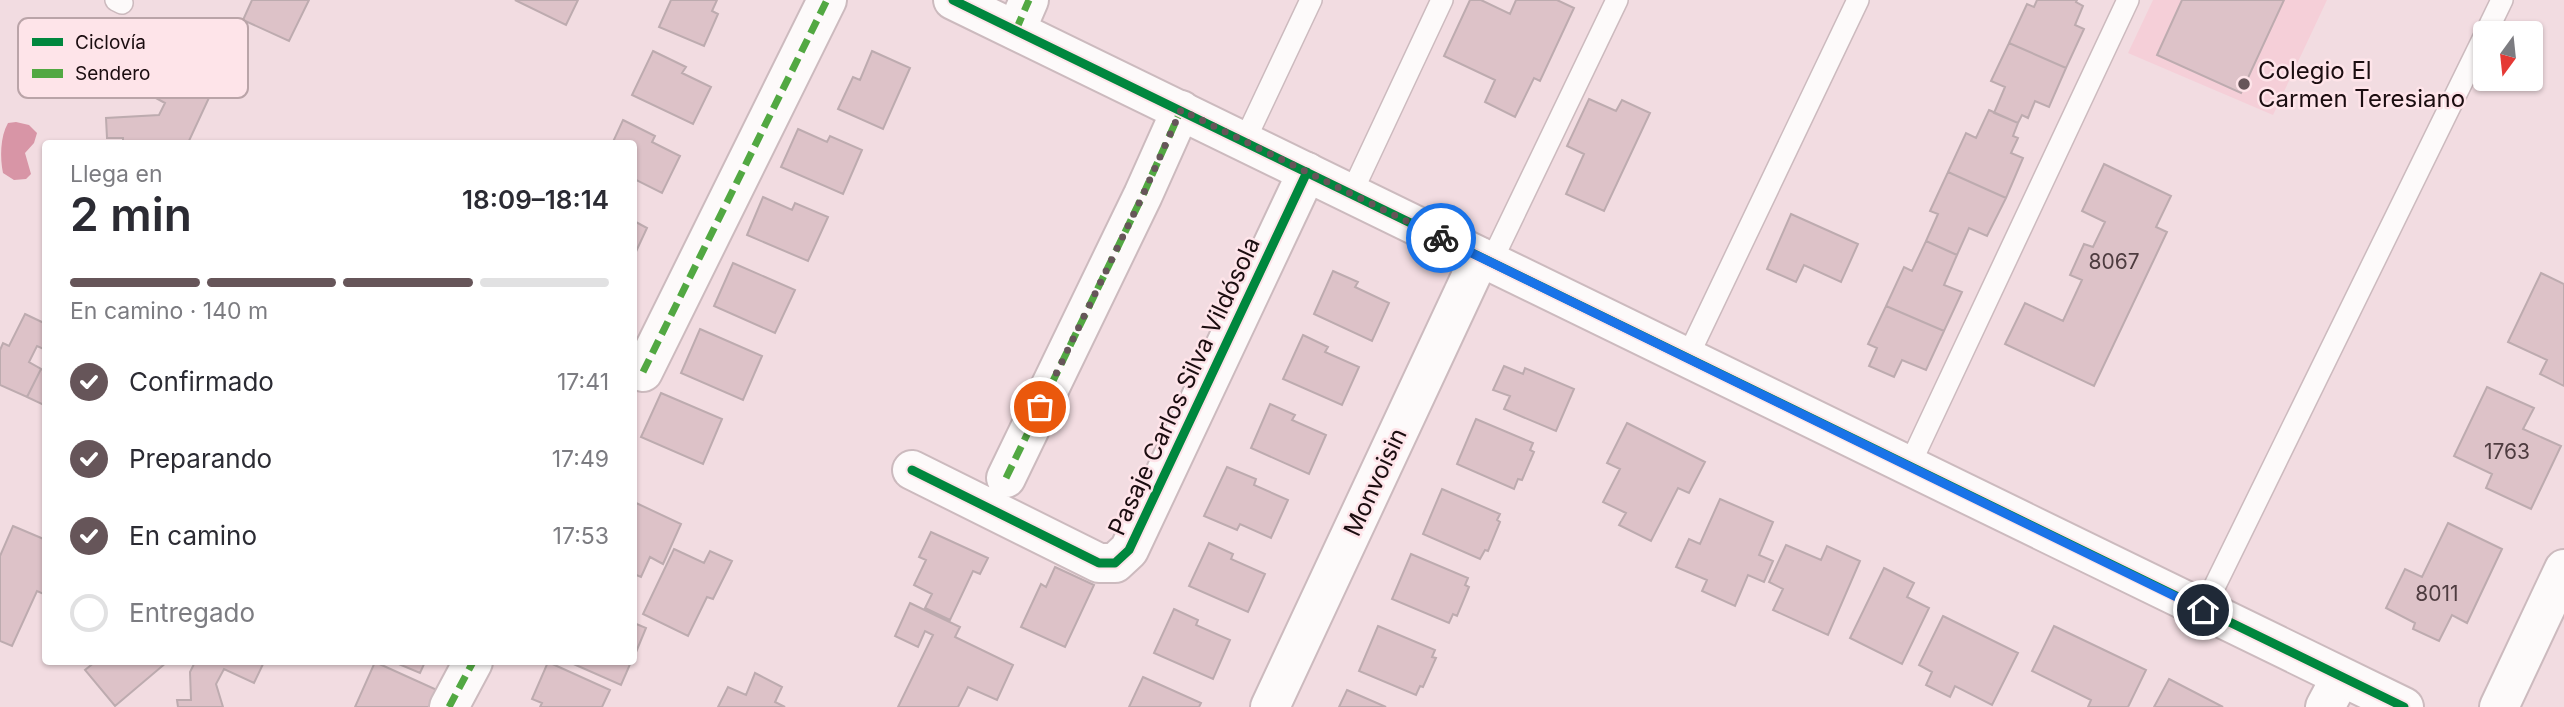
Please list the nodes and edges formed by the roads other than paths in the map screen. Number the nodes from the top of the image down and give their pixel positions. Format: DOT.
graph roads {
  1 [pos="827,0"];
  2 [pos="953,0"];
  3 [pos="1311,0"];
  4 [pos="1443,0"];
  5 [pos="1617,0"];
  6 [pos="1858,0"];
  7 [pos="2127,0"];
  8 [pos="2502,0"];
  9 [pos="1022,15"];
  10 [pos="2492,21"];
  11 [pos="2473,60"];
  12 [pos="1181,110"];
  13 [pos="1244,142"];
  14 [pos="1307,172"];
  15 [pos="1351,194"];
  16 [pos="1485,260"];
  17 [pos="1687,358"];
  18 [pos="643,372"];
  19 [pos="1909,466"];
  20 [pos="912,470"];
  21 [pos="1006,478"];
  22 [pos="2564,569"];
  23 [pos="2203,610"];
  24 [pos="471,665"];
  25 [pos="2333,692"];
  26 [pos="449,707"];
  27 [pos="1270,707"];
  28 [pos="2404,707"];
  29 [pos="2499,707"];
  1 -- 18 [label="street"];
  2 -- 9 [label="street"];
  3 -- 13 [label="lane"];
  4 -- 15 [label="lane"];
  5 -- 16 [label="lane"];
  6 -- 17 [label="lane"];
  7 -- 19 [label="lane"];
  8 -- 10 [label="lane"];
  9 -- 12 [label="street"];
  11 -- 23 [label="lane"];
  12 -- 13 [label="street"];
  12 -- 21 [label="street"];
  13 -- 14 [label="street"];
  14 -- 15 [label="street"];
  14 -- 20 [label="street, Pasaje Carlos Silva Vildósola"];
  15 -- 16 [label="street"];
  16 -- 17 [label="street"];
  16 -- 27 [label="street, Monvoisin"];
  17 -- 19 [label="street"];
  19 -- 23 [label="street"];
  22 -- 29 [label="street"];
  23 -- 25 [label="street"];
  24 -- 26 [label="street"];
  25 -- 28 [label="street"];
}
